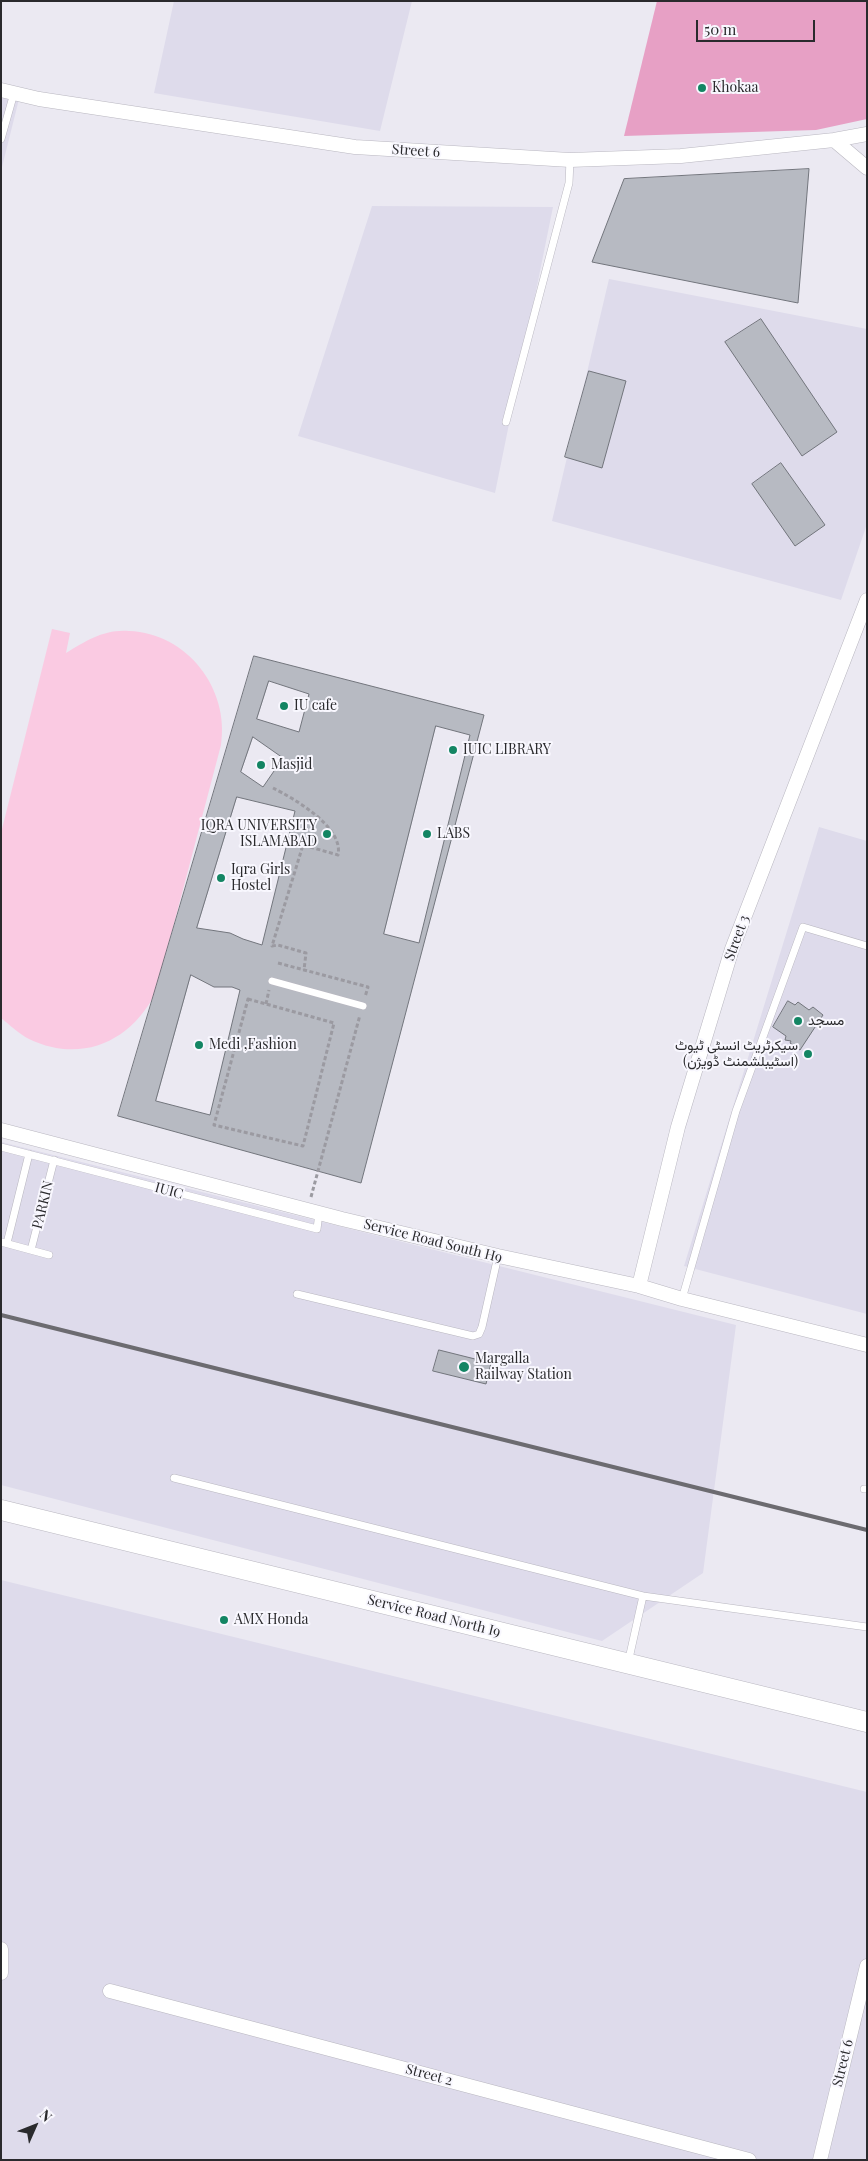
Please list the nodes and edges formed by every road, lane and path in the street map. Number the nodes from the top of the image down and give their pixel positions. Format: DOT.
graph roads {
  1 [pos="7,92"];
  2 [pos="867,134"];
  3 [pos="1,139"];
  4 [pos="834,140"];
  5 [pos="570,160"];
  6 [pos="867,168"];
  7 [pos="506,422"];
  8 [pos="867,600"];
  9 [pos="273,788"];
  10 [pos="867,946"];
  11 [pos="278,963"];
  12 [pos="304,970"];
  13 [pos="272,981"];
  14 [pos="363,1006"];
  15 [pos="334,1023"];
  16 [pos="1,1130"];
  17 [pos="1,1147"];
  18 [pos="25,1153"];
  19 [pos="54,1160"];
  20 [pos="314,1211"];
  21 [pos="4,1243"];
  22 [pos="31,1250"];
  23 [pos="50,1255"];
  24 [pos="498,1256"];
  25 [pos="639,1286"];
  26 [pos="297,1294"];
  27 [pos="682,1299"];
  28 [pos="867,1345"];
  29 [pos="174,1478"];
  30 [pos="1,1510"];
  31 [pos="643,1596"];
  32 [pos="867,1627"];
  33 [pos="628,1664"];
  34 [pos="867,1722"];
  35 [pos="2,1949"];
  36 [pos="867,1966"];
  37 [pos="1,1973"];
  38 [pos="110,1991"];
  39 [pos="749,2160"];
  40 [pos="820,2160"];
  1 -- 3 [label="lane"];
  1 -- 5 [label="street, Street 6"];
  2 -- 4 [label="street, Street 6"];
  4 -- 5 [label="street, Street 6"];
  4 -- 6 [label="street"];
  5 -- 7 [label="lane"];
  8 -- 25 [label="street, Street 3"];
  9 -- 12 [label="path"];
  10 -- 27 [label="lane"];
  11 -- 12 [label="path"];
  12 -- 14 [label="path"];
  13 -- 14 [label="lane"];
  14 -- 20 [label="path"];
  15 -- 15 [label="path"];
  16 -- 20 [label="street, Service Road South H9"];
  17 -- 18 [label="lane, IUIC"];
  18 -- 19 [label="lane, IUIC"];
  18 -- 21 [label="lane"];
  19 -- 20 [label="lane, IUIC"];
  19 -- 22 [label="lane, PARKIN"];
  20 -- 24 [label="street, Service Road South H9"];
  21 -- 22 [label="lane"];
  22 -- 23 [label="lane"];
  24 -- 25 [label="street, Service Road South H9"];
  24 -- 26 [label="lane"];
  25 -- 27 [label="street, Service Road South H9"];
  27 -- 28 [label="street, Service Road South H9"];
  29 -- 31 [label="lane"];
  30 -- 33 [label="main road, Service Road North I9"];
  31 -- 32 [label="lane"];
  31 -- 33 [label="lane"];
  33 -- 34 [label="main road, Service Road North I9"];
  35 -- 37 [label="street"];
  36 -- 40 [label="street, Street 6"];
  38 -- 39 [label="street, Street 2"];
}
